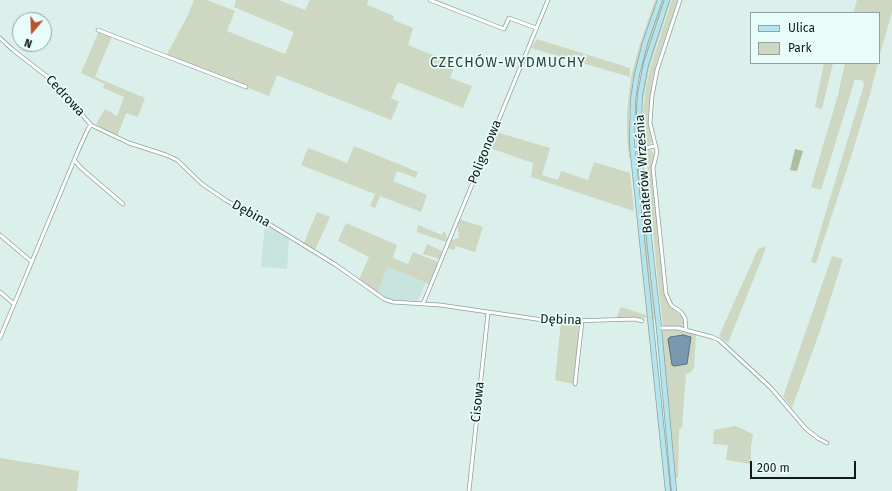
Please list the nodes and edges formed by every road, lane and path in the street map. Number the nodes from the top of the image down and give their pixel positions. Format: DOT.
graph roads {
  1 [pos="430,0"];
  2 [pos="548,0"];
  3 [pos="660,0"];
  4 [pos="667,0"];
  5 [pos="680,0"];
  6 [pos="536,28"];
  7 [pos="98,30"];
  8 [pos="0,38"];
  9 [pos="246,87"];
  10 [pos="92,125"];
  11 [pos="656,146"];
  12 [pos="633,150"];
  13 [pos="640,150"];
  14 [pos="74,160"];
  15 [pos="123,204"];
  16 [pos="0,235"];
  17 [pos="32,262"];
  18 [pos="0,292"];
  19 [pos="426,298"];
  20 [pos="14,304"];
  21 [pos="423,304"];
  22 [pos="428,304"];
  23 [pos="488,313"];
  24 [pos="582,321"];
  25 [pos="642,321"];
  26 [pos="659,328"];
  27 [pos="686,330"];
  28 [pos="0,338"];
  29 [pos="575,384"];
  30 [pos="828,442"];
  31 [pos="469,491"];
  32 [pos="668,491"];
  33 [pos="674,491"];
  1 -- 6 [label="street"];
  2 -- 6 [label="street, Poligonowa"];
  3 -- 12 [label="main road, Bohaterów Września"];
  4 -- 13 [label="main road, Bohaterów Września"];
  5 -- 11 [label="street"];
  6 -- 19 [label="street, Poligonowa"];
  7 -- 9 [label="street"];
  8 -- 10 [label="street, Cedrowa"];
  10 -- 14 [label="street"];
  10 -- 21 [label="street, Dębina"];
  11 -- 13 [label="street"];
  11 -- 27 [label="street"];
  12 -- 13 [label="street"];
  12 -- 32 [label="main road, Bohaterów Września"];
  13 -- 26 [label="main road, Bohaterów Września"];
  14 -- 15 [label="street"];
  14 -- 17 [label="street"];
  16 -- 17 [label="street"];
  17 -- 20 [label="street"];
  18 -- 20 [label="street"];
  19 -- 21 [label="street, Poligonowa"];
  19 -- 22 [label="street"];
  20 -- 28 [label="street"];
  21 -- 22 [label="street, Dębina"];
  22 -- 23 [label="street, Dębina"];
  23 -- 24 [label="street, Dębina"];
  23 -- 31 [label="street, Cisowa"];
  24 -- 25 [label="street, Dębina"];
  24 -- 29 [label="street"];
  26 -- 27 [label="street"];
  26 -- 33 [label="main road, Bohaterów Września"];
  27 -- 30 [label="street"];
}
